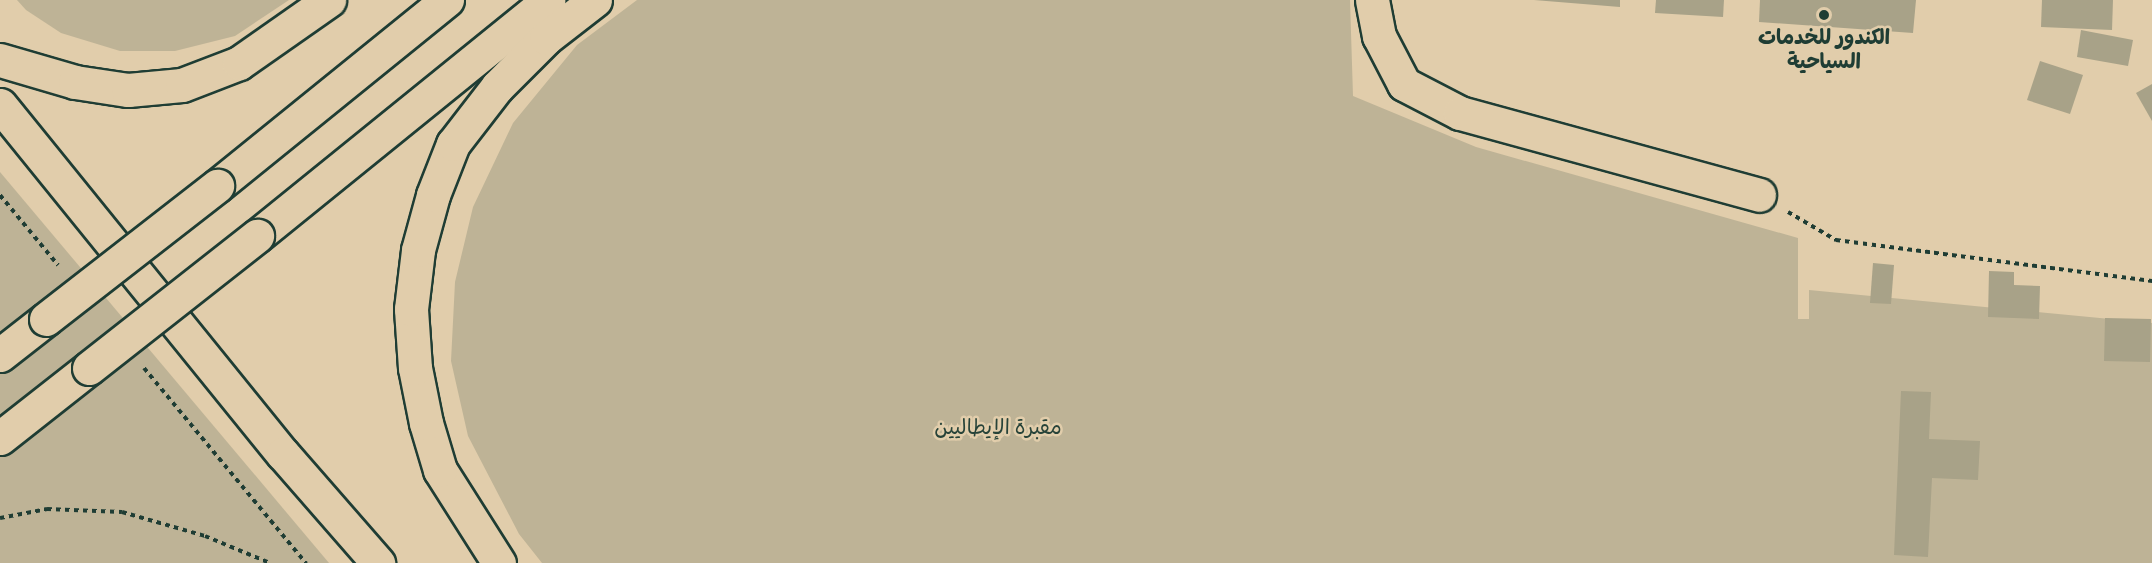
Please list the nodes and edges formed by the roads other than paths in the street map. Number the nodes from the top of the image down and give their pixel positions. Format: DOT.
graph roads {
  1 [pos="329,0"];
  2 [pos="447,0"];
  3 [pos="548,0"];
  4 [pos="595,0"];
  5 [pos="1372,0"];
  6 [pos="492,45"];
  7 [pos="0,60"];
  8 [pos="0,105"];
  9 [pos="453,144"];
  10 [pos="1759,195"];
  11 [pos="0,355"];
  12 [pos="0,438"];
  13 [pos="378,563"];
  14 [pos="499,563"];
  1 -- 7 [label="main road"];
  2 -- 11 [label="main road, bridge"];
  3 -- 6 [label="main road"];
  4 -- 9 [label="main road"];
  5 -- 10 [label="main road"];
  6 -- 9 [label="main road"];
  6 -- 12 [label="main road, bridge"];
  8 -- 13 [label="main road"];
  9 -- 14 [label="main road"];
}
